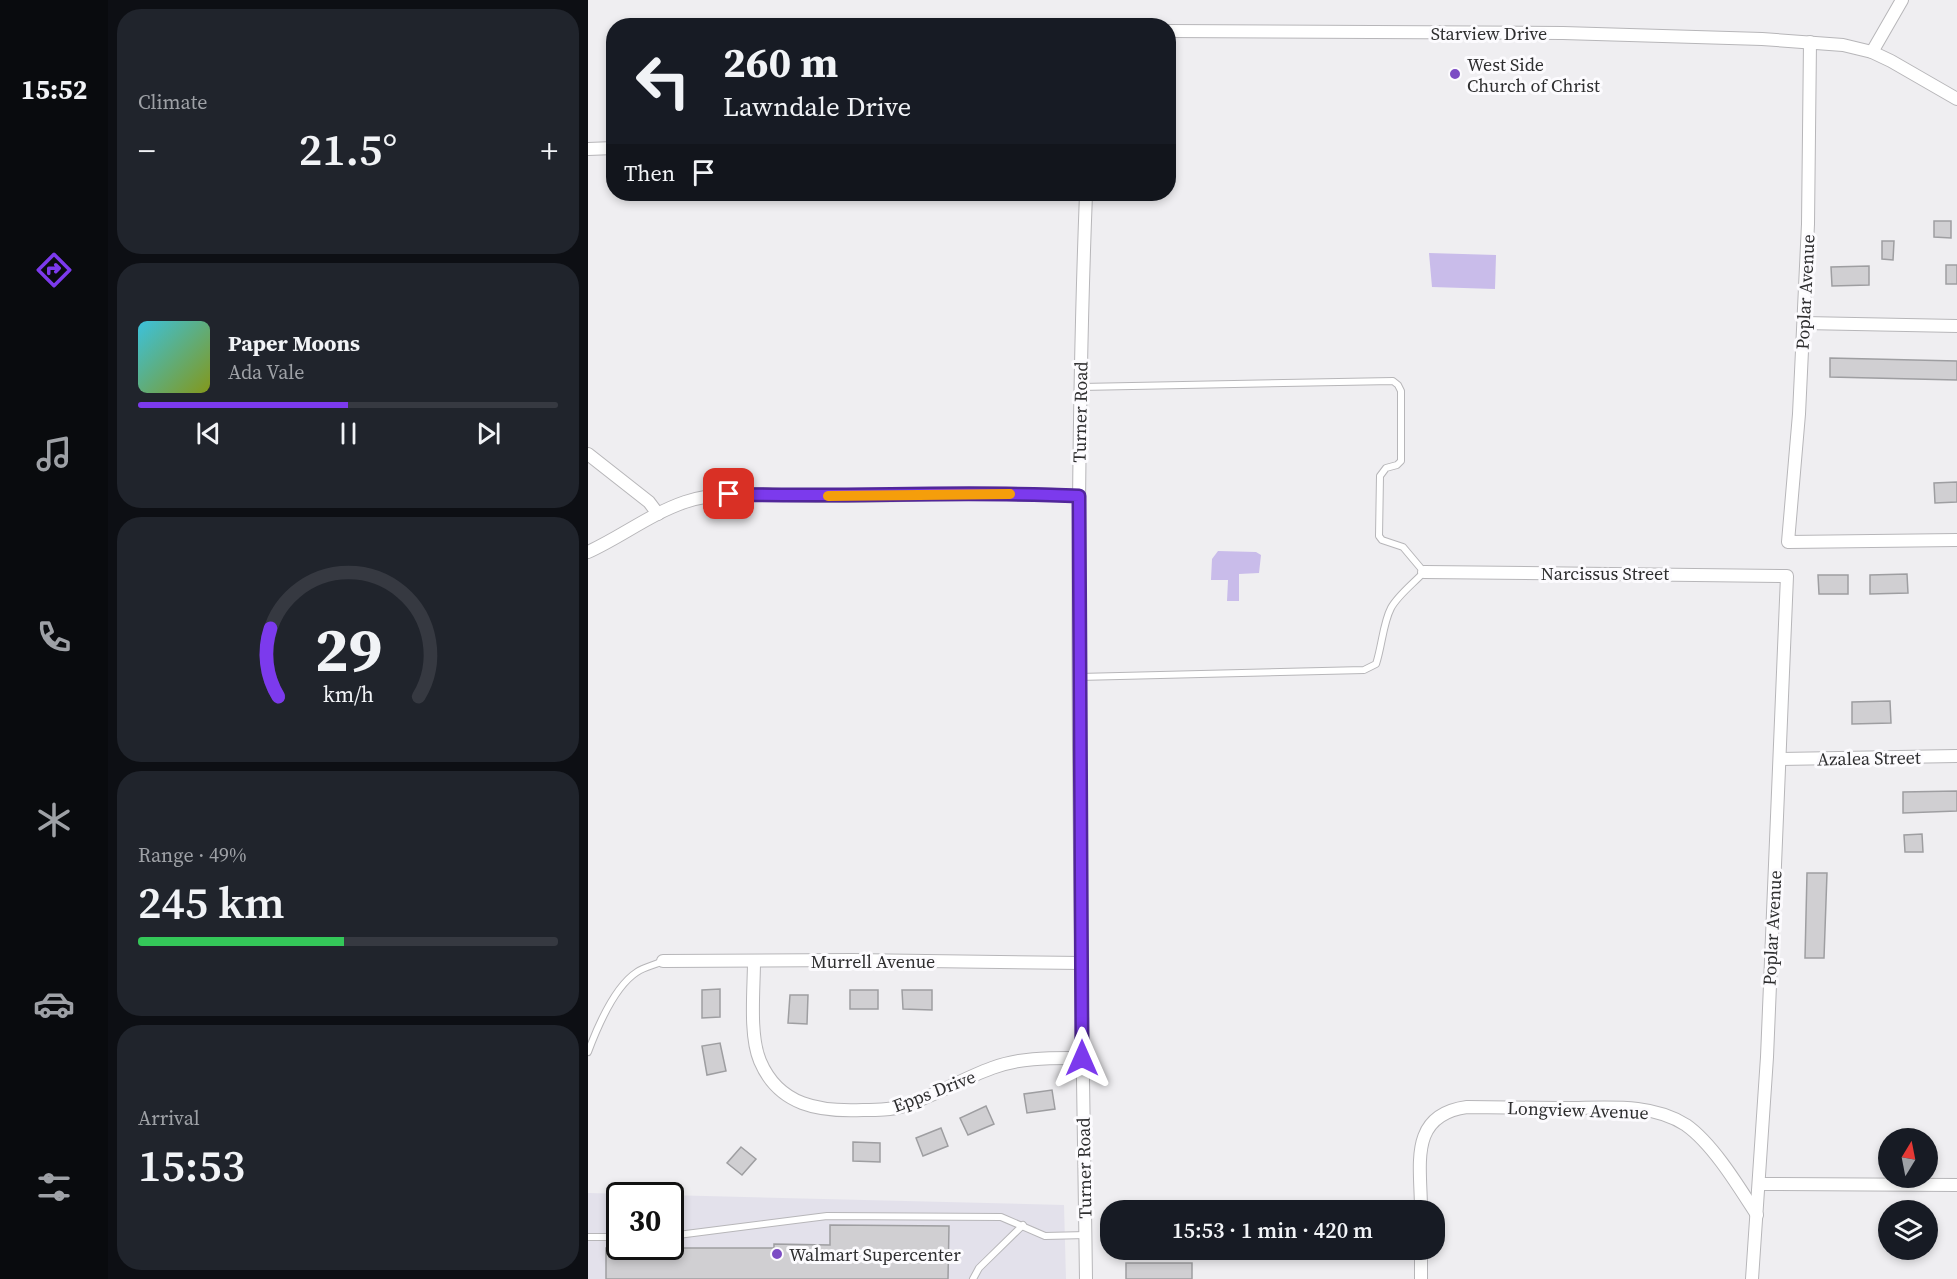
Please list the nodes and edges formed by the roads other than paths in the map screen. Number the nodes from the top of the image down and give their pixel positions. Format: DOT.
graph roads {
  1 [pos="1902,0"];
  2 [pos="1176,31"];
  3 [pos="1810,42"];
  4 [pos="1872,52"];
  5 [pos="1957,99"];
  6 [pos="606,148"];
  7 [pos="588,149"];
  8 [pos="1086,201"];
  9 [pos="1804,323"];
  10 [pos="1957,326"];
  11 [pos="1081,387"];
  12 [pos="588,454"];
  13 [pos="1079,496"];
  14 [pos="658,514"];
  15 [pos="1957,540"];
  16 [pos="588,552"];
  17 [pos="1424,572"];
  18 [pos="1787,576"];
  19 [pos="1080,678"];
  20 [pos="1957,756"];
  21 [pos="1780,759"];
  22 [pos="663,961"];
  23 [pos="754,961"];
  24 [pos="1082,963"];
  25 [pos="588,1052"];
  26 [pos="1082,1058"];
  27 [pos="1760,1184"];
  28 [pos="1957,1185"];
  29 [pos="1421,1200"];
  30 [pos="1757,1215"];
  31 [pos="1023,1225"];
  32 [pos="684,1234"];
  33 [pos="1086,1235"];
  34 [pos="588,1237"];
  35 [pos="606,1237"];
  36 [pos="1421,1260"];
  37 [pos="973,1279"];
  38 [pos="1086,1279"];
  39 [pos="1421,1279"];
  40 [pos="1752,1279"];
  1 -- 4 [label="street"];
  2 -- 3 [label="street, Starview Drive"];
  3 -- 4 [label="street, Starview Drive"];
  3 -- 9 [label="street, Poplar Avenue"];
  4 -- 5 [label="street, Starview Drive"];
  6 -- 7 [label="street"];
  8 -- 11 [label="street, Turner Road"];
  9 -- 10 [label="street"];
  9 -- 15 [label="street, Poplar Avenue"];
  11 -- 13 [label="street, Turner Road"];
  11 -- 17 [label="lane"];
  12 -- 14 [label="street"];
  13 -- 14 [label="street"];
  13 -- 19 [label="street, Turner Road"];
  14 -- 16 [label="street"];
  17 -- 18 [label="street, Narcissus Street"];
  17 -- 19 [label="lane"];
  18 -- 21 [label="street, Poplar Avenue"];
  19 -- 24 [label="street, Turner Road"];
  20 -- 21 [label="street, Azalea Street"];
  21 -- 27 [label="street, Poplar Avenue"];
  22 -- 23 [label="street, Murrell Avenue"];
  22 -- 25 [label="lane"];
  23 -- 24 [label="street, Murrell Avenue"];
  23 -- 26 [label="street, Epps Drive"];
  24 -- 26 [label="street, Turner Road"];
  26 -- 33 [label="street, Turner Road"];
  27 -- 28 [label="street"];
  27 -- 30 [label="street, Poplar Avenue"];
  29 -- 30 [label="street, Longview Avenue"];
  30 -- 40 [label="street, Poplar Avenue"];
  31 -- 32 [label="lane"];
  31 -- 33 [label="lane"];
  31 -- 37 [label="lane"];
  33 -- 38 [label="street, Turner Road"];
  34 -- 35 [label="lane"];
  36 -- 39 [label="street"];
}
